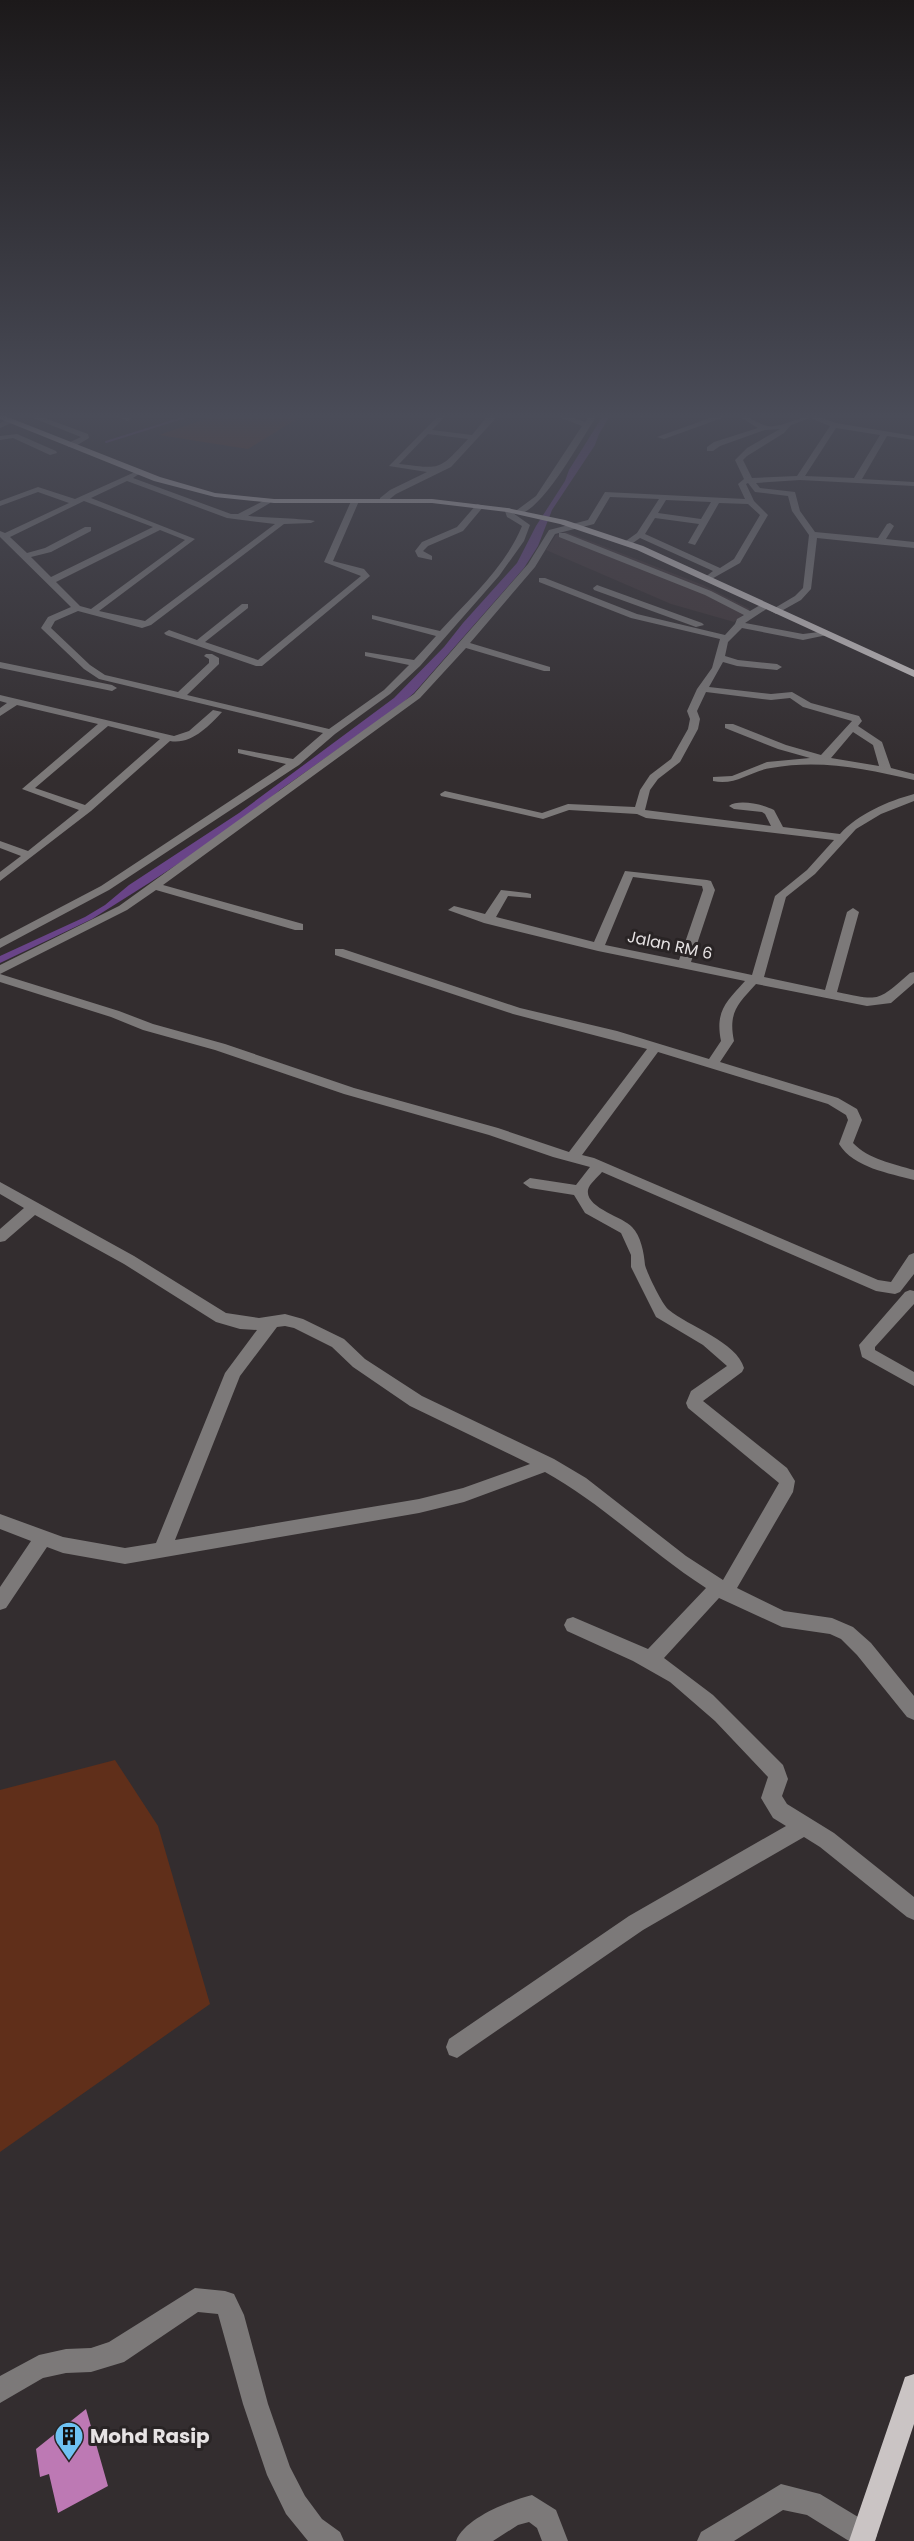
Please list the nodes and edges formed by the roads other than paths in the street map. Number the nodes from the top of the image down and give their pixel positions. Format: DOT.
graph roads {
  1 [pos="81,533"];
  2 [pos="149,533"];
  3 [pos="174,533"];
  4 [pos="268,533"];
  5 [pos="341,533"];
  6 [pos="451,533"];
  7 [pos="523,533"];
  8 [pos="552,533"];
  9 [pos="595,533"];
  10 [pos="697,533"];
  11 [pos="754,533"];
  12 [pos="886,533"];
  13 [pos="639,534"];
  14 [pos="2,535"];
  15 [pos="562,535"];
  16 [pos="813,535"];
  17 [pos="880,542"];
  18 [pos="627,543"];
  19 [pos="692,543"];
  20 [pos="914,545"];
  21 [pos="27,556"];
  22 [pos="429,558"];
  23 [pos="720,571"];
  24 [pos="708,578"];
  25 [pos="542,580"];
  26 [pos="49,581"];
  27 [pos="597,588"];
  28 [pos="469,604"];
  29 [pos="245,606"];
  30 [pos="765,606"];
  31 [pos="77,608"];
  32 [pos="491,610"];
  33 [pos="776,611"];
  34 [pos="93,612"];
  35 [pos="749,614"];
  36 [pos="375,616"];
  37 [pos="740,625"];
  38 [pos="169,633"];
  39 [pos="824,633"];
  40 [pos="443,635"];
  41 [pos="728,636"];
  42 [pos="199,643"];
  43 [pos="464,644"];
  44 [pos="368,654"];
  45 [pos="209,656"];
  46 [pos="721,658"];
  47 [pos="417,664"];
  48 [pos="0,665"];
  49 [pos="777,667"];
  50 [pos="547,669"];
  51 [pos="914,674"];
  52 [pos="702,689"];
  53 [pos="147,692"];
  54 [pos="180,697"];
  55 [pos="0,698"];
  56 [pos="14,702"];
  57 [pos="217,712"];
  58 [pos="0,713"];
  59 [pos="106,723"];
  60 [pos="729,726"];
  61 [pos="854,728"];
  62 [pos="335,730"];
  63 [pos="360,736"];
  64 [pos="167,738"];
  65 [pos="322,740"];
  66 [pos="242,751"];
  67 [pos="823,760"];
  68 [pos="295,763"];
  69 [pos="886,770"];
  70 [pos="914,777"];
  71 [pos="717,779"];
  72 [pos="445,794"];
  73 [pos="914,797"];
  74 [pos="734,807"];
  75 [pos="87,808"];
  76 [pos="639,811"];
  77 [pos="779,831"];
  78 [pos="840,837"];
  79 [pos="0,844"];
  80 [pos="29,855"];
  81 [pos="1,876"];
  82 [pos="154,886"];
  83 [pos="527,896"];
  84 [pos="454,910"];
  85 [pos="853,912"];
  86 [pos="488,920"];
  87 [pos="299,927"];
  88 [pos="0,944"];
  89 [pos="598,947"];
  90 [pos="339,952"];
  91 [pos="684,964"];
  92 [pos="0,970"];
  93 [pos="914,976"];
  94 [pos="0,978"];
  95 [pos="755,979"];
  96 [pos="830,995"];
  97 [pos="655,1047"];
  98 [pos="712,1064"];
  99 [pos="573,1157"];
  100 [pos="599,1166"];
  101 [pos="914,1175"];
  102 [pos="530,1183"];
  103 [pos="0,1187"];
  104 [pos="580,1191"];
  105 [pos="34,1208"];
  106 [pos="0,1236"];
  107 [pos="914,1259"];
  108 [pos="895,1288"];
  109 [pos="912,1297"];
  110 [pos="272,1322"];
  111 [pos="914,1380"];
  112 [pos="548,1464"];
  113 [pos="0,1521"];
  114 [pos="43,1538"];
  115 [pos="162,1550"];
  116 [pos="722,1590"];
  117 [pos="0,1602"];
  118 [pos="573,1625"];
  119 [pos="650,1660"];
  120 [pos="914,1711"];
  121 [pos="805,1826"];
  122 [pos="914,1910"];
  123 [pos="457,2047"];
  124 [pos="914,2386"];
  125 [pos="0,2390"];
  126 [pos="863,2538"];
  127 [pos="331,2541"];
  128 [pos="469,2541"];
  129 [pos="555,2541"];
  130 [pos="710,2541"];
  1 -- 21 [label="street"];
  2 -- 26 [label="street"];
  3 -- 34 [label="street"];
  4 -- 34 [label="street"];
  5 -- 42 [label="street"];
  6 -- 22 [label="street"];
  7 -- 28 [label="street"];
  8 -- 32 [label="street"];
  9 -- 18 [label="main road"];
  10 -- 19 [label="street"];
  11 -- 23 [label="street"];
  12 -- 17 [label="street"];
  13 -- 18 [label="street"];
  13 -- 23 [label="street"];
  14 -- 21 [label="street"];
  15 -- 35 [label="street"];
  16 -- 17 [label="street"];
  16 -- 33 [label="street"];
  17 -- 20 [label="street"];
  18 -- 24 [label="main road"];
  21 -- 26 [label="street"];
  23 -- 24 [label="street"];
  24 -- 30 [label="main road"];
  25 -- 41 [label="street"];
  26 -- 31 [label="street"];
  27 -- 41 [label="street"];
  28 -- 32 [label="street"];
  28 -- 40 [label="street"];
  29 -- 42 [label="street"];
  30 -- 33 [label="main road"];
  30 -- 35 [label="street"];
  31 -- 34 [label="street"];
  31 -- 53 [label="street"];
  32 -- 43 [label="street"];
  33 -- 39 [label="main road"];
  35 -- 37 [label="street"];
  36 -- 40 [label="street"];
  37 -- 39 [label="street"];
  37 -- 41 [label="street"];
  38 -- 42 [label="street"];
  39 -- 51 [label="main road"];
  40 -- 47 [label="street"];
  41 -- 46 [label="street"];
  43 -- 50 [label="street"];
  43 -- 63 [label="street"];
  44 -- 47 [label="street"];
  45 -- 54 [label="street"];
  46 -- 49 [label="street"];
  46 -- 52 [label="street"];
  47 -- 62 [label="street"];
  48 -- 53 [label="street"];
  52 -- 61 [label="street"];
  52 -- 76 [label="street"];
  53 -- 54 [label="street"];
  53 -- 57 [label="street"];
  54 -- 62 [label="street"];
  55 -- 56 [label="street"];
  56 -- 58 [label="street"];
  56 -- 59 [label="street"];
  57 -- 64 [label="street"];
  57 -- 65 [label="street"];
  59 -- 64 [label="street"];
  59 -- 75 [label="street"];
  60 -- 67 [label="street"];
  61 -- 67 [label="street"];
  61 -- 69 [label="street"];
  62 -- 63 [label="street"];
  62 -- 65 [label="street"];
  63 -- 82 [label="street"];
  64 -- 75 [label="street"];
  65 -- 68 [label="street"];
  66 -- 68 [label="street"];
  67 -- 69 [label="street"];
  67 -- 71 [label="street"];
  68 -- 88 [label="street"];
  69 -- 70 [label="street"];
  72 -- 76 [label="street"];
  73 -- 78 [label="street"];
  74 -- 77 [label="street"];
  75 -- 80 [label="street"];
  76 -- 77 [label="street"];
  77 -- 78 [label="street"];
  78 -- 95 [label="street"];
  79 -- 80 [label="street"];
  80 -- 81 [label="street"];
  82 -- 87 [label="street"];
  82 -- 92 [label="street"];
  83 -- 86 [label="street"];
  84 -- 86 [label="street, Jalan RM 6"];
  85 -- 96 [label="street"];
  86 -- 89 [label="street, Jalan RM 6"];
  89 -- 91 [label="street, Jalan RM 6"];
  89 -- 91 [label="street"];
  90 -- 97 [label="street"];
  91 -- 95 [label="street, Jalan RM 6"];
  93 -- 96 [label="street, Jalan RM 6"];
  94 -- 99 [label="street"];
  95 -- 96 [label="street, Jalan RM 6"];
  95 -- 98 [label="street"];
  97 -- 98 [label="street"];
  97 -- 99 [label="street"];
  98 -- 101 [label="street"];
  99 -- 100 [label="street"];
  100 -- 104 [label="street"];
  100 -- 108 [label="street"];
  102 -- 104 [label="street"];
  103 -- 105 [label="street"];
  104 -- 116 [label="street"];
  105 -- 106 [label="street"];
  105 -- 110 [label="street"];
  107 -- 108 [label="street"];
  108 -- 109 [label="street"];
  109 -- 111 [label="street"];
  110 -- 112 [label="street"];
  110 -- 115 [label="street"];
  112 -- 115 [label="street"];
  112 -- 116 [label="street"];
  113 -- 114 [label="street"];
  114 -- 115 [label="street"];
  114 -- 117 [label="street"];
  116 -- 119 [label="street"];
  116 -- 120 [label="street"];
  118 -- 119 [label="street"];
  119 -- 121 [label="street"];
  121 -- 122 [label="street"];
  121 -- 123 [label="street"];
  124 -- 126 [label="main road"];
  125 -- 127 [label="street"];
  126 -- 130 [label="street"];
  128 -- 129 [label="street"];
}
